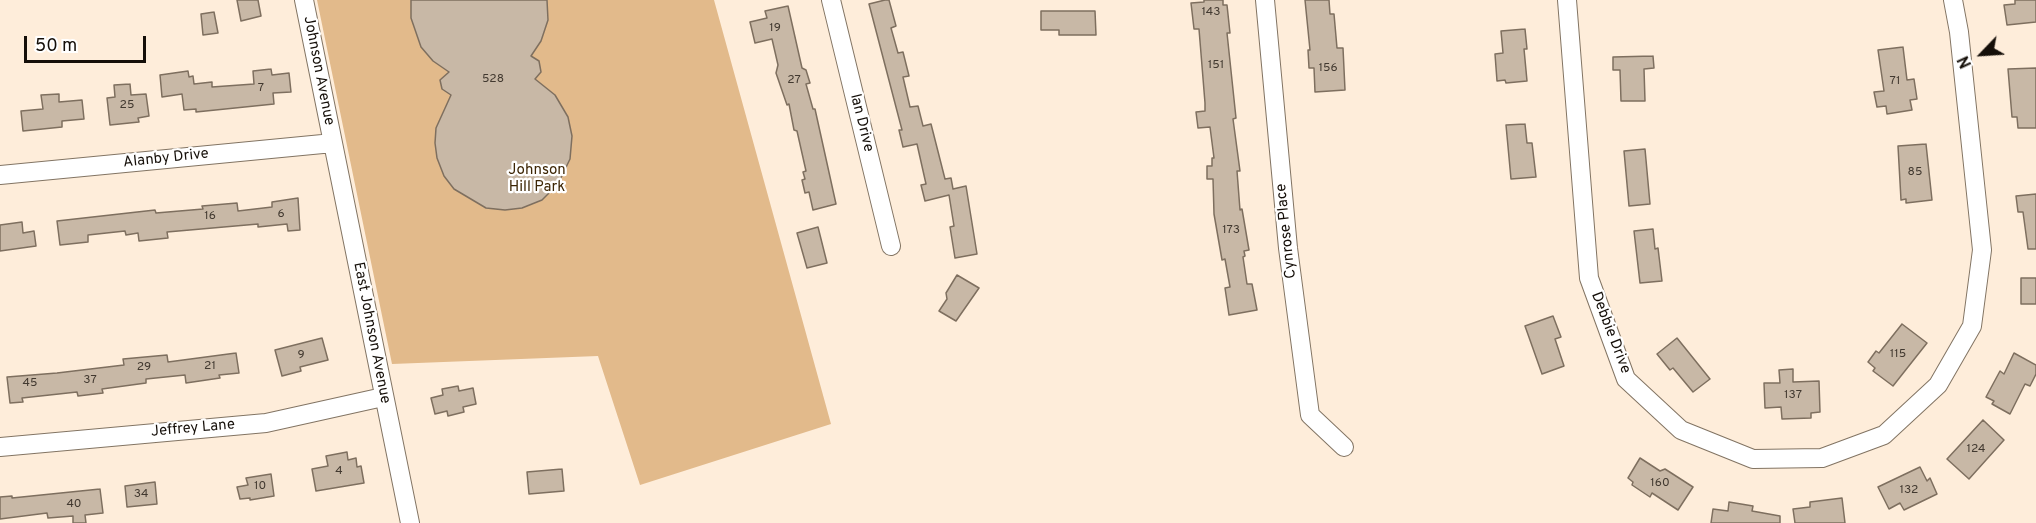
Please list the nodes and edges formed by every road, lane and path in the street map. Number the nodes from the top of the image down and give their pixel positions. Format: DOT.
graph roads {
  1 [pos="304,0"];
  2 [pos="831,0"];
  3 [pos="1265,0"];
  4 [pos="1567,0"];
  5 [pos="1953,0"];
  6 [pos="333,143"];
  7 [pos="0,175"];
  8 [pos="891,246"];
  9 [pos="384,397"];
  10 [pos="0,447"];
  11 [pos="1344,447"];
  12 [pos="410,523"];
  1 -- 6 [label="street, Johnson Avenue"];
  2 -- 8 [label="street, Ian Drive"];
  3 -- 11 [label="street, Cynrose Place"];
  4 -- 5 [label="street, Debbie Drive"];
  6 -- 7 [label="street, Alanby Drive"];
  6 -- 9 [label="street, East Johnson Avenue"];
  9 -- 10 [label="street, Jeffrey Lane"];
  9 -- 12 [label="street, East Johnson Avenue"];
}
